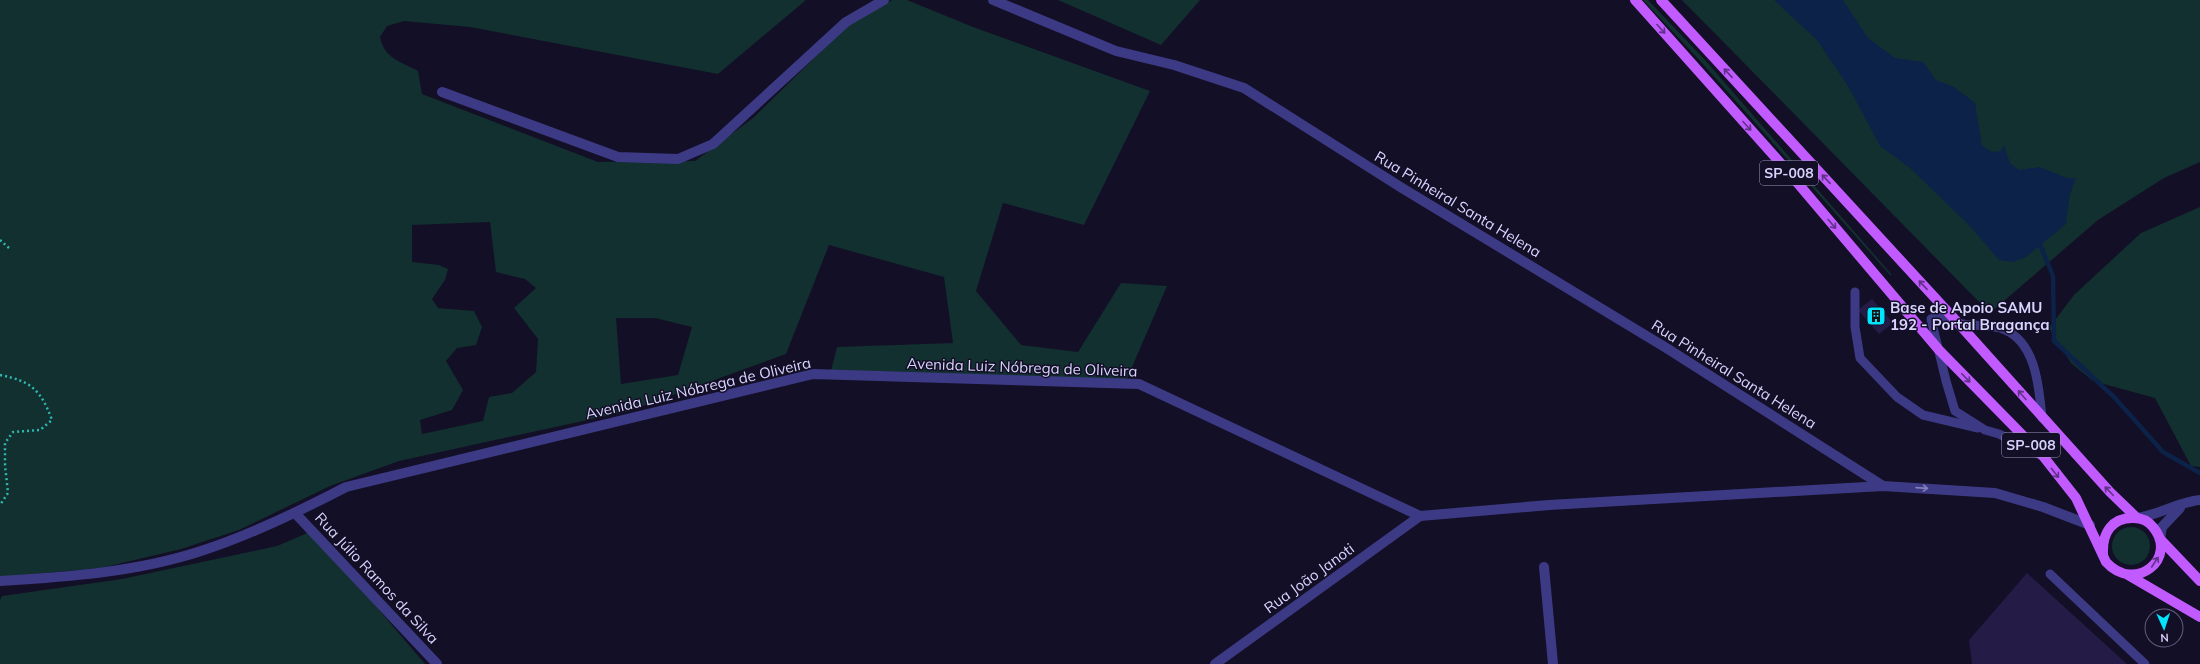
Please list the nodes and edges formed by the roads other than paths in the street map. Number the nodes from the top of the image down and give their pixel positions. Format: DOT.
graph roads {
  1 [pos="884,0"];
  2 [pos="993,0"];
  3 [pos="1634,0"];
  4 [pos="1661,0"];
  5 [pos="442,92"];
  6 [pos="1855,292"];
  7 [pos="1959,324"];
  8 [pos="1939,350"];
  9 [pos="1955,411"];
  10 [pos="2042,418"];
  11 [pos="1949,423"];
  12 [pos="1985,430"];
  13 [pos="2043,456"];
  14 [pos="1883,486"];
  15 [pos="2200,500"];
  16 [pos="2184,504"];
  17 [pos="295,513"];
  18 [pos="1420,516"];
  19 [pos="2137,518"];
  20 [pos="2090,525"];
  21 [pos="2160,539"];
  22 [pos="2103,554"];
  23 [pos="1544,567"];
  24 [pos="2050,574"];
  25 [pos="2128,575"];
  26 [pos="0,581"];
  27 [pos="2200,581"];
  28 [pos="2200,617"];
  29 [pos="437,664"];
  30 [pos="1215,664"];
  31 [pos="1553,664"];
  32 [pos="2146,664"];
  1 -- 5 [label="street"];
  2 -- 14 [label="street, Rua Pinheiral Santa Helena"];
  3 -- 8 [label="main road, SP-008, one-way"];
  7 -- 4 [label="main road, SP-008, one-way"];
  6 -- 11 [label="lane"];
  7 -- 8 [label="lane"];
  10 -- 7 [label="main road, SP-008, one-way"];
  7 -- 10 [label="lane"];
  8 -- 9 [label="lane"];
  8 -- 13 [label="main road, SP-008, one-way"];
  9 -- 11 [label="lane"];
  9 -- 12 [label="lane"];
  19 -- 10 [label="main road, SP-008, one-way"];
  11 -- 12 [label="lane"];
  12 -- 13 [label="lane"];
  13 -- 20 [label="main road, SP-008, one-way"];
  14 -- 18 [label="street"];
  14 -- 20 [label="street, one-way"];
  15 -- 16 [label="street"];
  16 -- 19 [label="street"];
  16 -- 21 [label="street"];
  17 -- 18 [label="street, Avenida Luiz Nóbrega de Oliveira"];
  17 -- 26 [label="street, Avenida Luiz Nóbrega de Oliveira"];
  17 -- 29 [label="street, Rua Júlio Ramos da Silva"];
  18 -- 30 [label="street, Rua João Janoti"];
  19 -- 21 [label="main road, SP-008"];
  19 -- 22 [label="main road"];
  20 -- 22 [label="main road, SP-008"];
  25 -- 21 [label="main road, one-way"];
  21 -- 27 [label="main road, SP-008"];
  22 -- 25 [label="main road, SP-008"];
  23 -- 31 [label="street"];
  24 -- 32 [label="lane"];
  25 -- 28 [label="main road, SP-008"];
}
